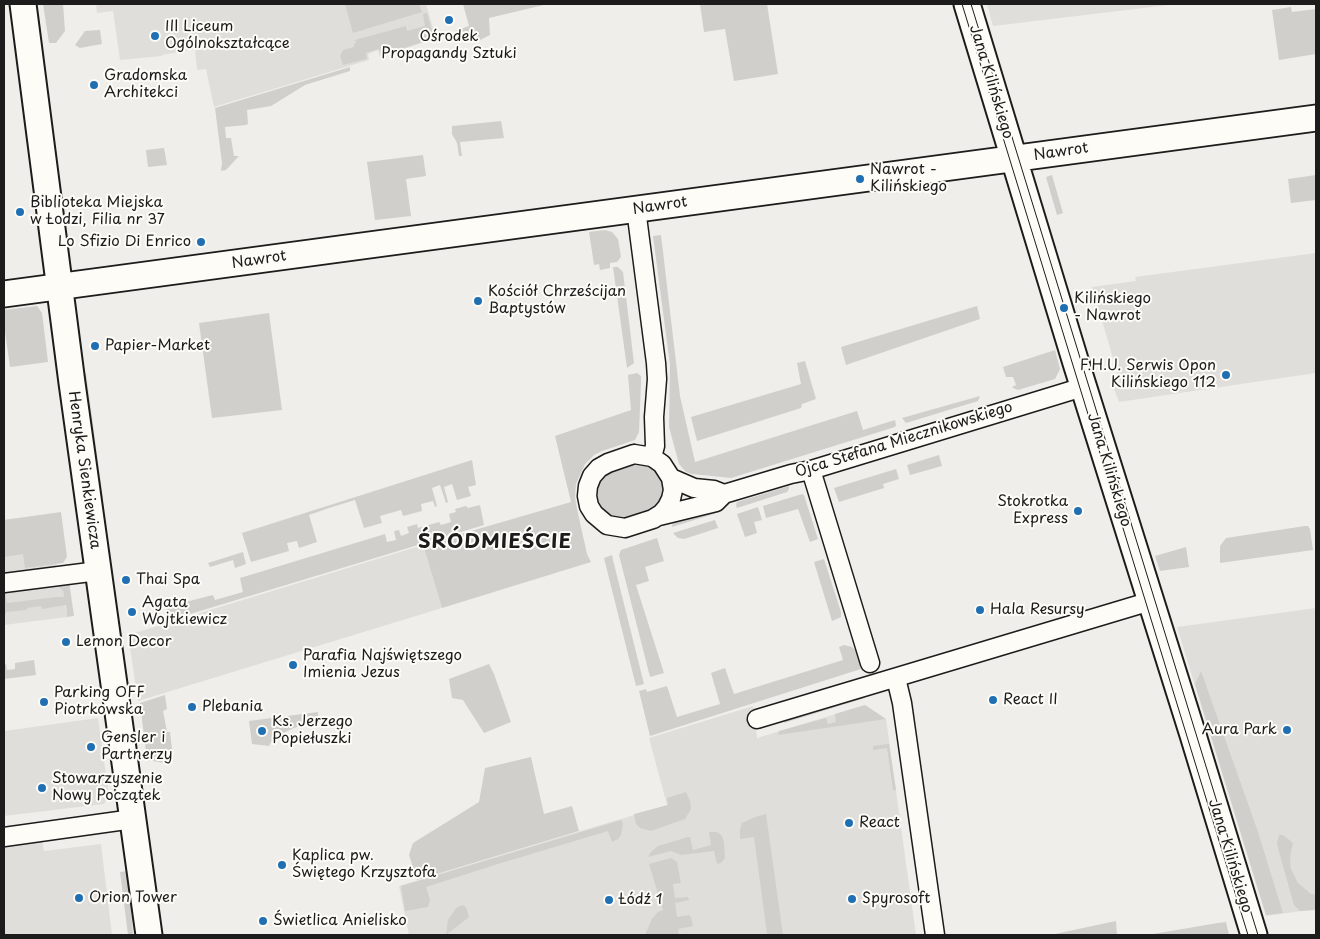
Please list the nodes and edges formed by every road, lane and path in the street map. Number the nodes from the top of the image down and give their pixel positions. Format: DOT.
graph roads {
  1 [pos="23,4"];
  2 [pos="967,4"];
  3 [pos="1316,118"];
  4 [pos="1014,158"];
  5 [pos="636,209"];
  6 [pos="60,287"];
  7 [pos="4,294"];
  8 [pos="1083,386"];
  9 [pos="652,456"];
  10 [pos="811,470"];
  11 [pos="671,478"];
  12 [pos="724,494"];
  13 [pos="659,516"];
  14 [pos="98,570"];
  15 [pos="4,582"];
  16 [pos="1151,601"];
  17 [pos="870,663"];
  18 [pos="896,678"];
  19 [pos="757,719"];
  20 [pos="132,819"];
  21 [pos="10,836"];
  22 [pos="149,935"];
  23 [pos="935,935"];
  24 [pos="1254,935"];
  1 -- 6 [label="street, Henryka Sienkiewicza"];
  2 -- 4 [label="street, Jana Kilińskiego"];
  3 -- 4 [label="street, Nawrot"];
  4 -- 5 [label="street, Nawrot"];
  4 -- 8 [label="street, Jana Kilińskiego"];
  5 -- 6 [label="street, Nawrot"];
  5 -- 9 [label="street"];
  6 -- 7 [label="street, Nawrot"];
  6 -- 14 [label="street, Henryka Sienkiewicza"];
  8 -- 10 [label="street, Ojca Stefana Miecznikowskiego"];
  8 -- 16 [label="street, Jana Kilińskiego"];
  9 -- 11 [label="street"];
  9 -- 13 [label="street"];
  10 -- 12 [label="street, Ojca Stefana Miecznikowskiego"];
  10 -- 17 [label="street"];
  11 -- 12 [label="street, Ojca Stefana Miecznikowskiego"];
  11 -- 13 [label="street"];
  12 -- 13 [label="street, Ojca Stefana Miecznikowskiego"];
  14 -- 15 [label="street"];
  14 -- 20 [label="street, Henryka Sienkiewicza"];
  16 -- 18 [label="street"];
  16 -- 24 [label="street, Jana Kilińskiego"];
  18 -- 19 [label="street"];
  18 -- 23 [label="street"];
  20 -- 21 [label="street"];
  20 -- 22 [label="street, Henryka Sienkiewicza"];
}
